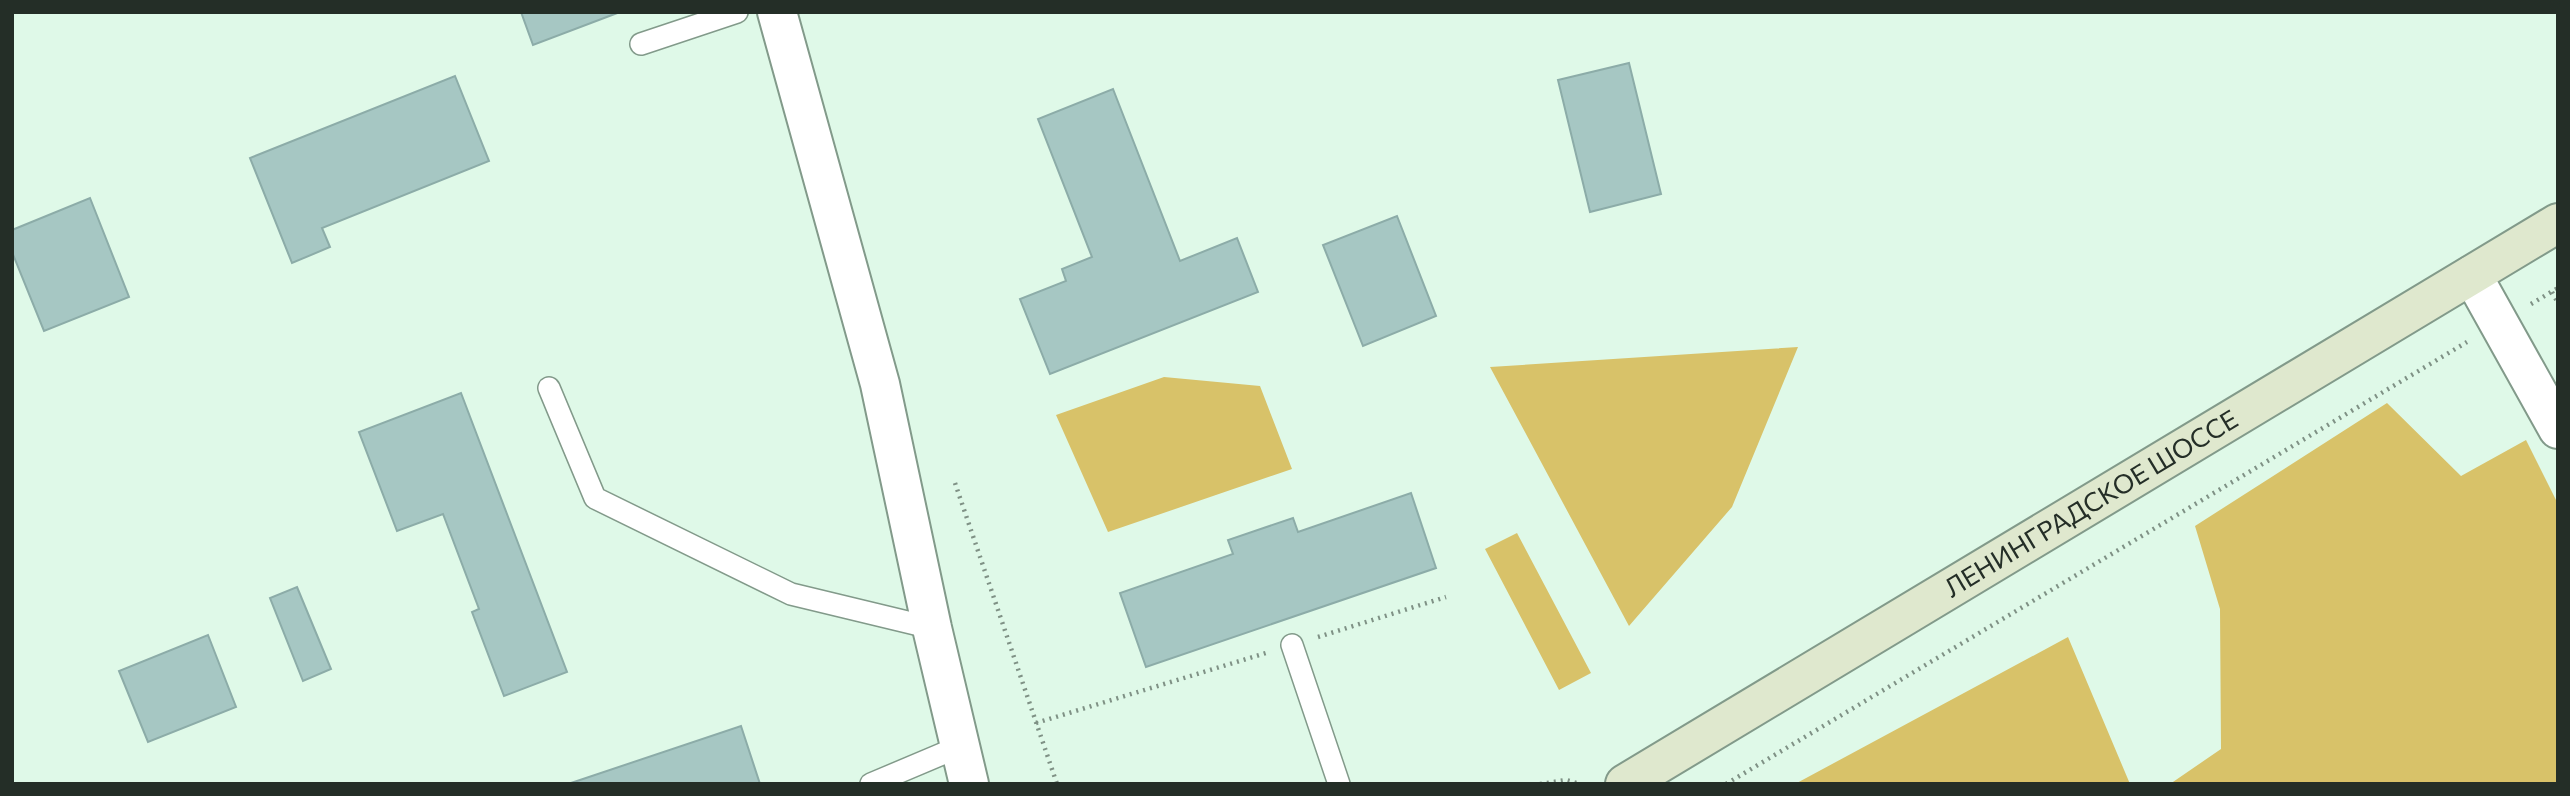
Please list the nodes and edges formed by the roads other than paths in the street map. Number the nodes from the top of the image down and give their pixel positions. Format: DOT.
graph roads {
  1 [pos="737,12"];
  2 [pos="777,12"];
  3 [pos="640,44"];
  4 [pos="2558,223"];
  5 [pos="2472,275"];
  6 [pos="549,388"];
  7 [pos="2558,429"];
  8 [pos="932,628"];
  9 [pos="1292,645"];
  10 [pos="961,746"];
  11 [pos="870,784"];
  12 [pos="969,784"];
  13 [pos="1339,784"];
  14 [pos="1625,784"];
  1 -- 3 [label="lane"];
  2 -- 8 [label="street"];
  4 -- 5 [label="main road, ЛЕНИНГРАДСКОЕ ШОССЕ"];
  5 -- 7 [label="street"];
  5 -- 14 [label="main road, ЛЕНИНГРАДСКОЕ ШОССЕ"];
  6 -- 8 [label="lane"];
  8 -- 10 [label="street"];
  9 -- 13 [label="lane"];
  10 -- 11 [label="lane"];
  10 -- 12 [label="street"];
}
